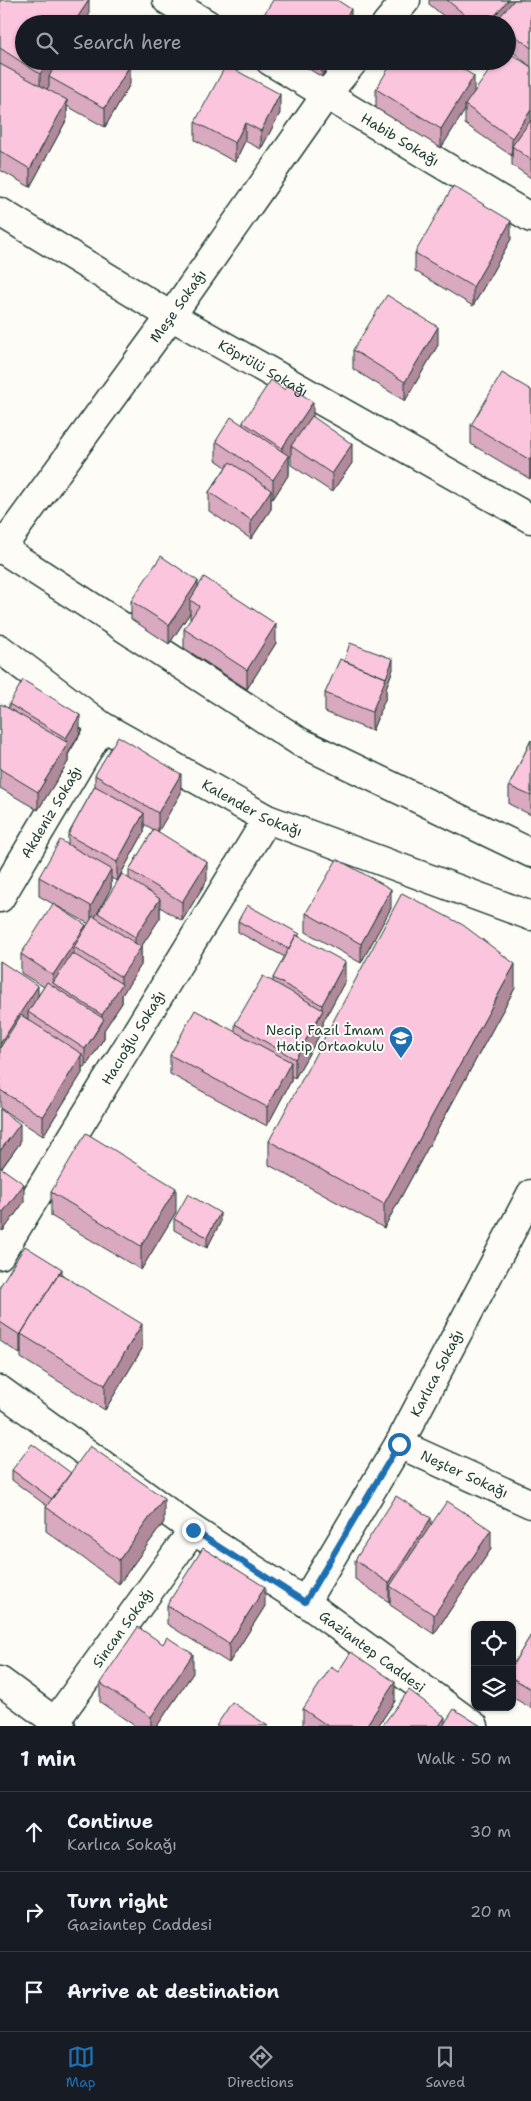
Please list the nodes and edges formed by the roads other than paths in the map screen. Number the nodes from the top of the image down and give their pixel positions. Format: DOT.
graph roads {
  1 [pos="167,0"];
  2 [pos="406,0"];
  3 [pos="192,15"];
  4 [pos="394,15"];
  5 [pos="285,70"];
  6 [pos="347,70"];
  7 [pos="326,95"];
  8 [pos="0,212"];
  9 [pos="531,218"];
  10 [pos="171,316"];
  11 [pos="531,519"];
  12 [pos="1,549"];
  13 [pos="0,649"];
  14 [pos="102,726"];
  15 [pos="267,819"];
  16 [pos="531,853"];
  17 [pos="0,898"];
  18 [pos="531,916"];
  19 [pos="530,1197"];
  20 [pos="0,1255"];
  21 [pos="0,1390"];
  22 [pos="399,1444"];
  23 [pos="531,1504"];
  24 [pos="193,1530"];
  25 [pos="305,1602"];
  26 [pos="0,1681"];
  27 [pos="56,1725"];
  28 [pos="474,1726"];
  1 -- 3 [label="street"];
  2 -- 4 [label="street"];
  5 -- 7 [label="street, Habib Sokağı"];
  6 -- 7 [label="street, Meşe Sokağı"];
  7 -- 9 [label="street, Habib Sokağı"];
  7 -- 10 [label="street, Meşe Sokağı"];
  8 -- 10 [label="street, Köprülü Sokağı"];
  10 -- 11 [label="street, Köprülü Sokağı"];
  10 -- 12 [label="street, Meşe Sokağı"];
  12 -- 16 [label="street"];
  13 -- 14 [label="street, Kalender Sokağı"];
  14 -- 15 [label="street, Kalender Sokağı"];
  14 -- 17 [label="street, Akdeniz Sokağı"];
  15 -- 18 [label="street, Kalender Sokağı"];
  15 -- 20 [label="street, Hacıoğlu Sokağı"];
  19 -- 22 [label="street, Karlıca Sokağı"];
  21 -- 24 [label="street, Gaziantep Caddesi"];
  22 -- 23 [label="street, Neşter Sokağı"];
  22 -- 25 [label="street, Karlıca Sokağı"];
  24 -- 25 [label="street, Gaziantep Caddesi"];
  24 -- 27 [label="street, Sincan Sokağı"];
  25 -- 28 [label="street, Gaziantep Caddesi"];
  26 -- 27 [label="street"];
}
